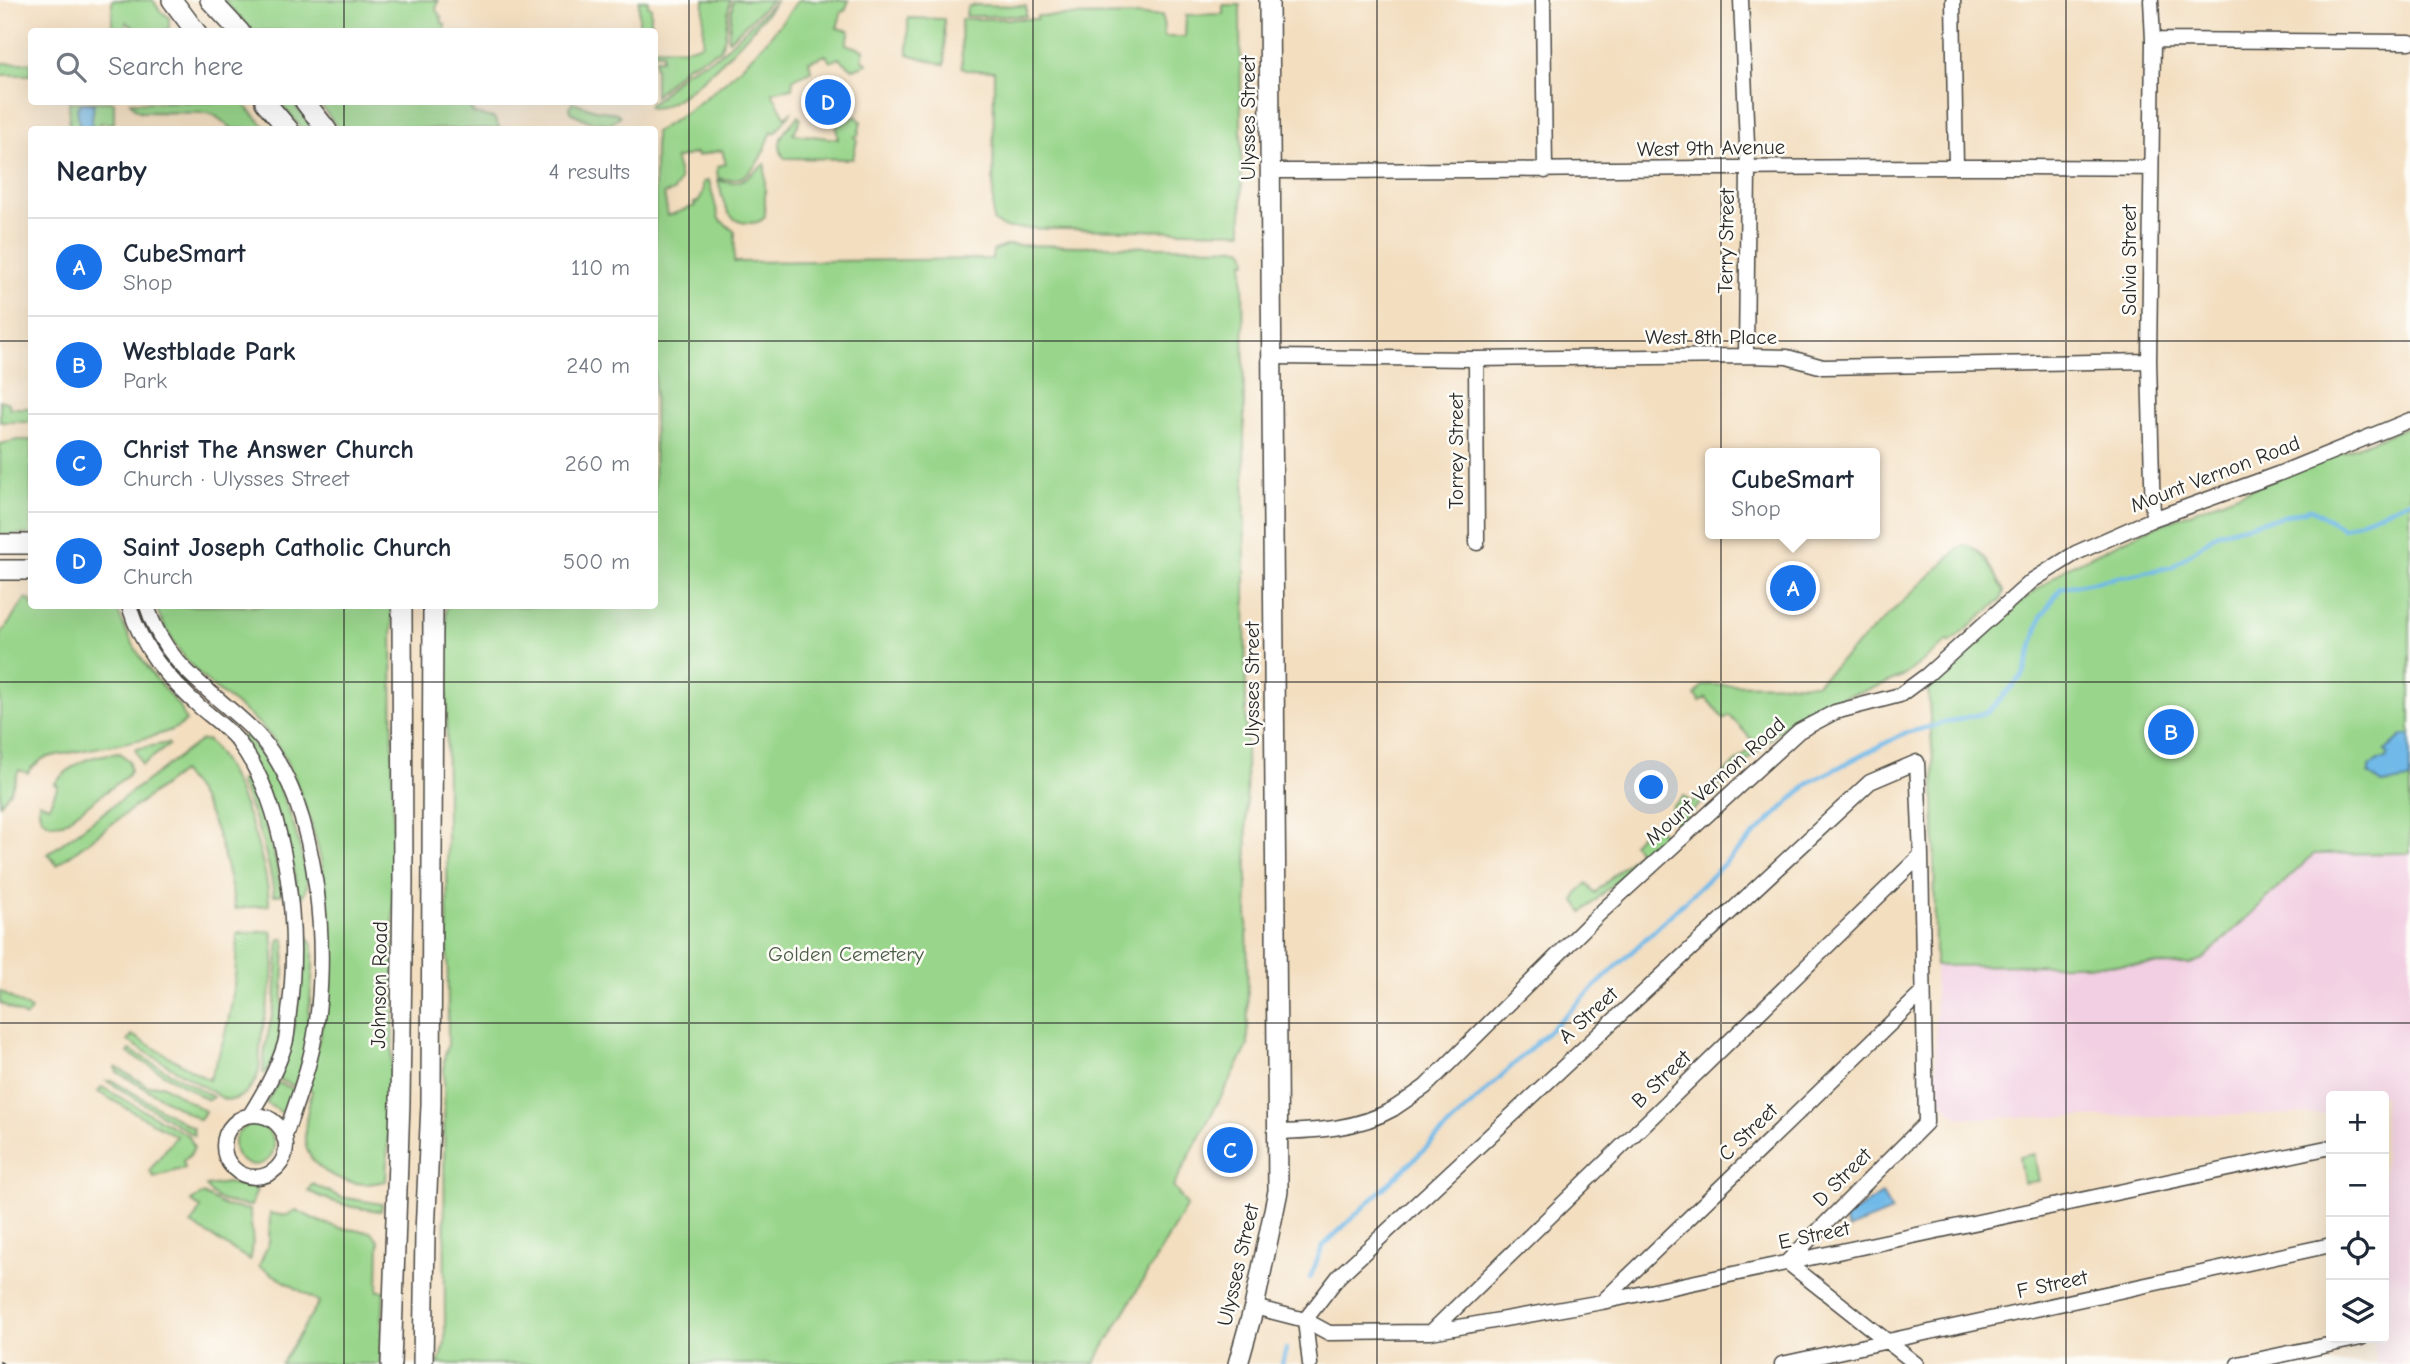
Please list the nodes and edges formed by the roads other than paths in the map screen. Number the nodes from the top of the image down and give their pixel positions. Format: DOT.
graph roads {
  1 [pos="172,0"];
  2 [pos="210,0"];
  3 [pos="1269,0"];
  4 [pos="1542,0"];
  5 [pos="1741,0"];
  6 [pos="1953,0"];
  7 [pos="2151,0"];
  8 [pos="193,28"];
  9 [pos="236,28"];
  10 [pos="2153,40"];
  11 [pos="2410,42"];
  12 [pos="267,105"];
  13 [pos="307,105"];
  14 [pos="285,126"];
  15 [pos="324,126"];
  16 [pos="1956,166"];
  17 [pos="1748,168"];
  18 [pos="2151,168"];
  19 [pos="1271,171"];
  20 [pos="1545,171"];
  21 [pos="1746,356"];
  22 [pos="1272,357"];
  23 [pos="1476,359"];
  24 [pos="2149,362"];
  25 [pos="2410,420"];
  26 [pos="2153,519"];
  27 [pos="1477,543"];
  28 [pos="0,544"];
  29 [pos="28,544"];
  30 [pos="0,570"];
  31 [pos="28,570"];
  32 [pos="130,609"];
  33 [pos="148,609"];
  34 [pos="402,609"];
  35 [pos="433,609"];
  36 [pos="225,707"];
  37 [pos="212,718"];
  38 [pos="1921,855"];
  39 [pos="1922,993"];
  40 [pos="250,1115"];
  41 [pos="1277,1132"];
  42 [pos="284,1138"];
  43 [pos="2326,1148"];
  44 [pos="395,1202"];
  45 [pos="2326,1246"];
  46 [pos="1787,1262"];
  47 [pos="1602,1302"];
  48 [pos="1254,1307"];
  49 [pos="1305,1320"];
  50 [pos="1431,1332"];
  51 [pos="1887,1342"];
  52 [pos="2337,1343"];
  53 [pos="423,1357"];
  54 [pos="391,1364"];
  55 [pos="1238,1364"];
  56 [pos="1310,1364"];
  57 [pos="1782,1364"];
  58 [pos="1916,1364"];
  59 [pos="2238,1364"];
  1 -- 8 [label="main road"];
  2 -- 9 [label="main road"];
  3 -- 19 [label="main road, Ulysses Street"];
  4 -- 20 [label="street"];
  5 -- 17 [label="street, Terry Street"];
  6 -- 16 [label="street"];
  7 -- 10 [label="street, Salvia Street"];
  10 -- 11 [label="street"];
  10 -- 18 [label="street, Salvia Street"];
  12 -- 14 [label="main road"];
  13 -- 15 [label="main road"];
  16 -- 17 [label="street, West 9th Avenue"];
  16 -- 18 [label="street, West 9th Avenue"];
  17 -- 20 [label="street, West 9th Avenue"];
  17 -- 21 [label="street, Terry Street"];
  18 -- 24 [label="street, Salvia Street"];
  19 -- 20 [label="street, West 9th Avenue"];
  19 -- 22 [label="main road, Ulysses Street"];
  21 -- 23 [label="street, West 8th Place"];
  21 -- 24 [label="street, West 8th Place"];
  22 -- 23 [label="street, West 8th Place"];
  22 -- 41 [label="main road, Ulysses Street"];
  23 -- 27 [label="street, Torrey Street"];
  24 -- 26 [label="street, Salvia Street"];
  25 -- 26 [label="street, Mount Vernon Road"];
  26 -- 41 [label="street, Mount Vernon Road"];
  28 -- 29 [label="main road"];
  30 -- 31 [label="main road"];
  32 -- 37 [label="street"];
  33 -- 36 [label="street"];
  34 -- 44 [label="main road, Johnson Road"];
  35 -- 53 [label="main road"];
  36 -- 37 [label="street"];
  36 -- 42 [label="street"];
  37 -- 40 [label="street"];
  38 -- 39 [label="street"];
  38 -- 49 [label="street, A Street"];
  38 -- 50 [label="street, B Street"];
  39 -- 46 [label="street, D Street"];
  39 -- 47 [label="street, C Street"];
  40 -- 42 [label="street"];
  40 -- 42 [label="street"];
  41 -- 48 [label="main road, Ulysses Street"];
  43 -- 46 [label="street, E Street"];
  44 -- 53 [label="main road"];
  44 -- 54 [label="main road, Johnson Road"];
  45 -- 51 [label="street, F Street"];
  46 -- 47 [label="street, E Street"];
  46 -- 51 [label="street"];
  47 -- 50 [label="street, E Street"];
  48 -- 49 [label="street, E Street"];
  48 -- 55 [label="main road, Ulysses Street"];
  49 -- 50 [label="street, E Street"];
  49 -- 56 [label="street"];
  51 -- 57 [label="street, F Street"];
  51 -- 58 [label="street"];
  52 -- 59 [label="street"];
}
